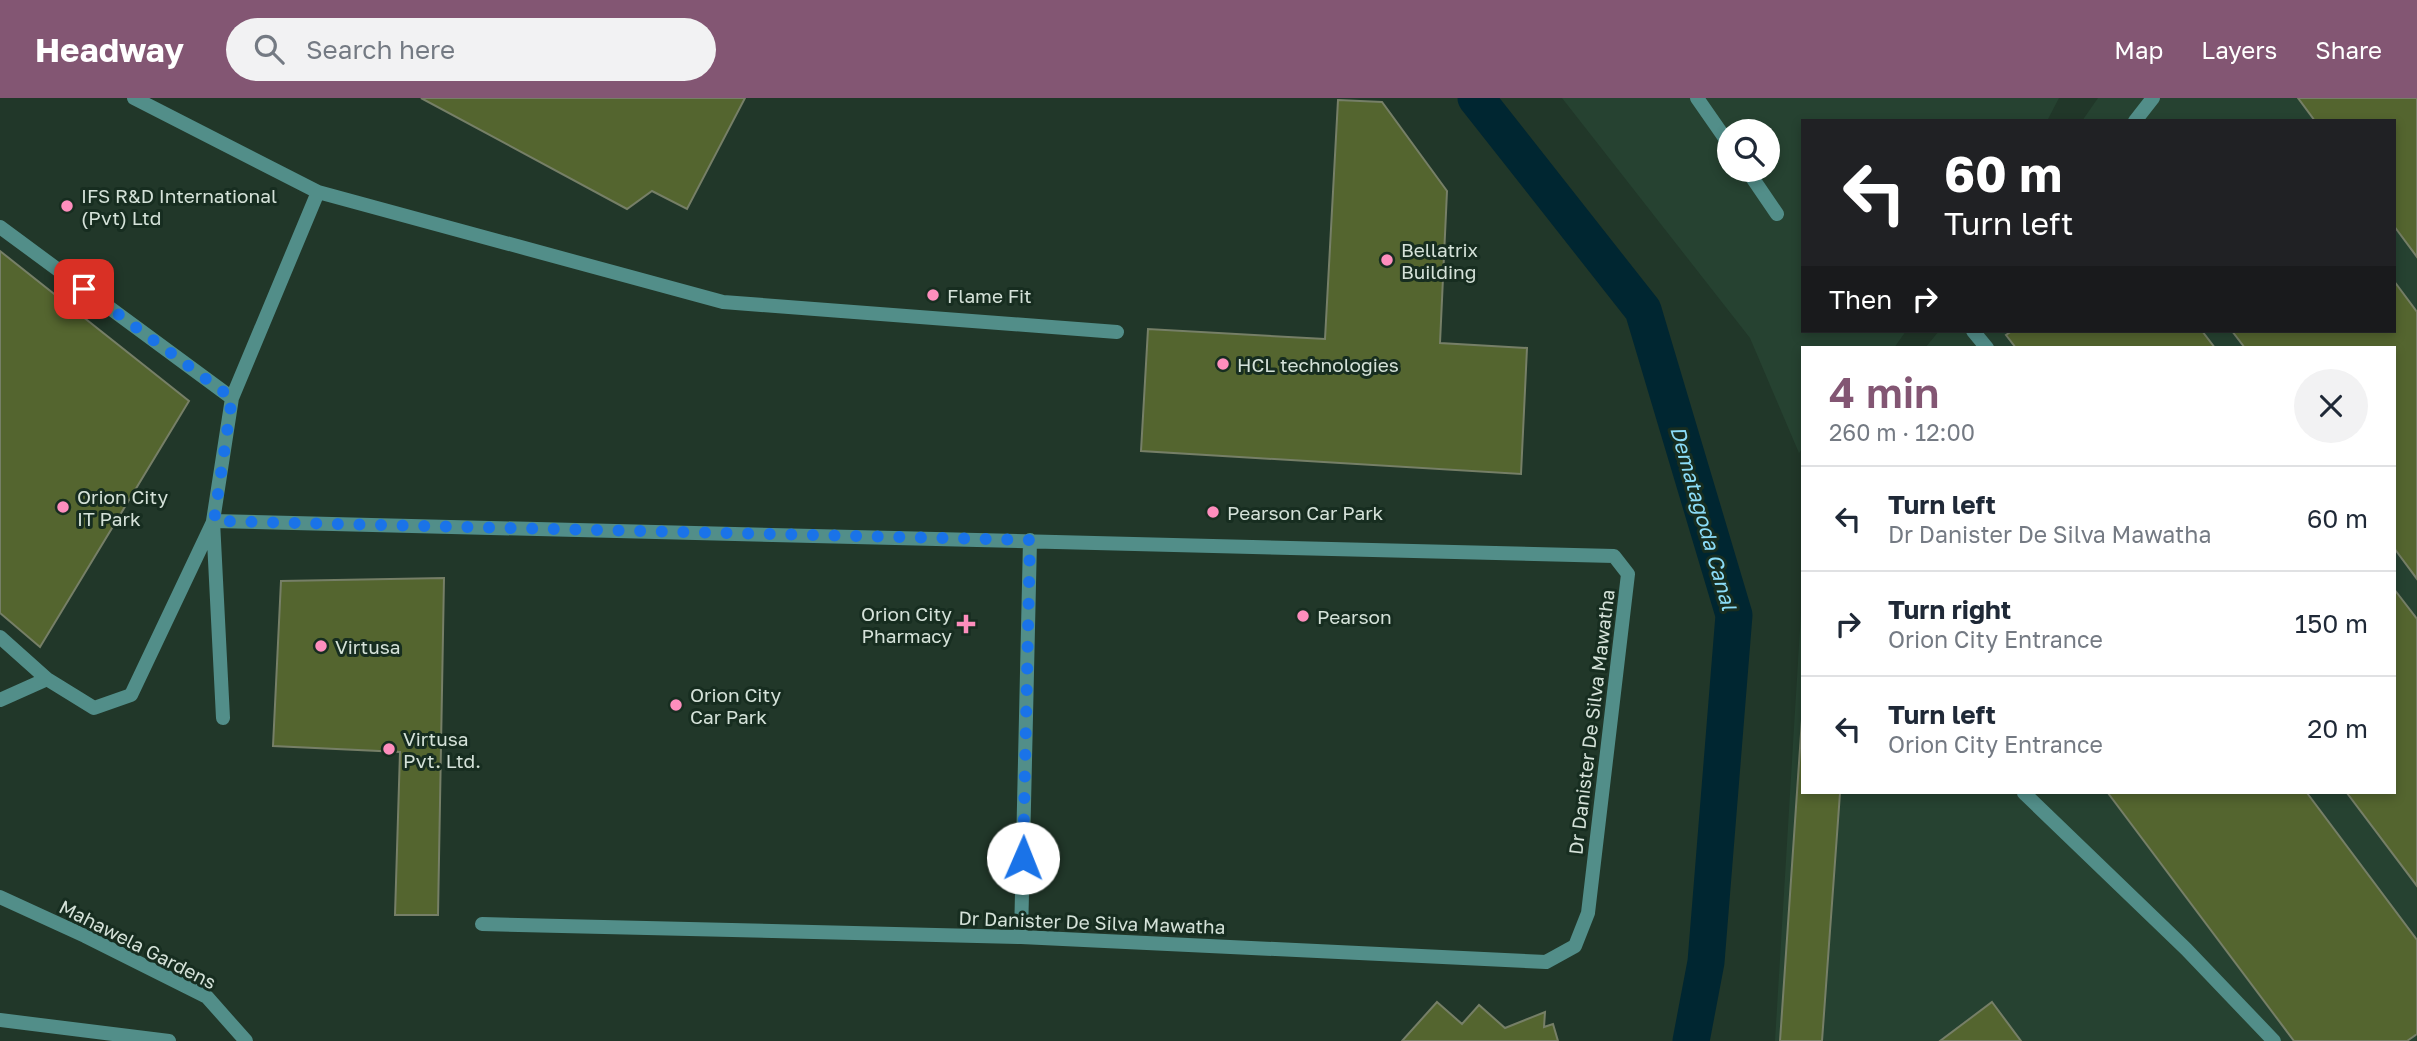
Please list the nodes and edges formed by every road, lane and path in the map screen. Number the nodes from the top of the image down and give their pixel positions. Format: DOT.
graph roads {
  1 [pos="134,98"];
  2 [pos="1697,98"];
  3 [pos="2152,98"];
  4 [pos="2136,119"];
  5 [pos="1717,127"];
  6 [pos="1755,182"];
  7 [pos="318,192"];
  8 [pos="1777,214"];
  9 [pos="0,227"];
  10 [pos="1117,332"];
  11 [pos="232,398"];
  12 [pos="214,521"];
  13 [pos="1030,540"];
  14 [pos="0,637"];
  15 [pos="47,679"];
  16 [pos="0,700"];
  17 [pos="223,718"];
  18 [pos="2025,794"];
  19 [pos="0,897"];
  20 [pos="482,924"];
  21 [pos="1021,937"];
  22 [pos="0,1020"];
  23 [pos="169,1041"];
  24 [pos="246,1041"];
  25 [pos="2274,1041"];
  1 -- 7 [label="street"];
  2 -- 5 [label="street"];
  3 -- 4 [label="street"];
  6 -- 8 [label="street"];
  7 -- 10 [label="street"];
  7 -- 11 [label="street"];
  9 -- 11 [label="street"];
  11 -- 12 [label="street"];
  12 -- 13 [label="street, Dr Danister De Silva Mawatha"];
  12 -- 15 [label="street"];
  12 -- 17 [label="street"];
  13 -- 21 [label="street"];
  13 -- 21 [label="street, Dr Danister De Silva Mawatha"];
  14 -- 15 [label="street"];
  15 -- 16 [label="street"];
  18 -- 25 [label="street"];
  19 -- 24 [label="street, Mahawela Gardens"];
  20 -- 21 [label="street, Dr Danister De Silva Mawatha"];
  22 -- 23 [label="street"];
}
